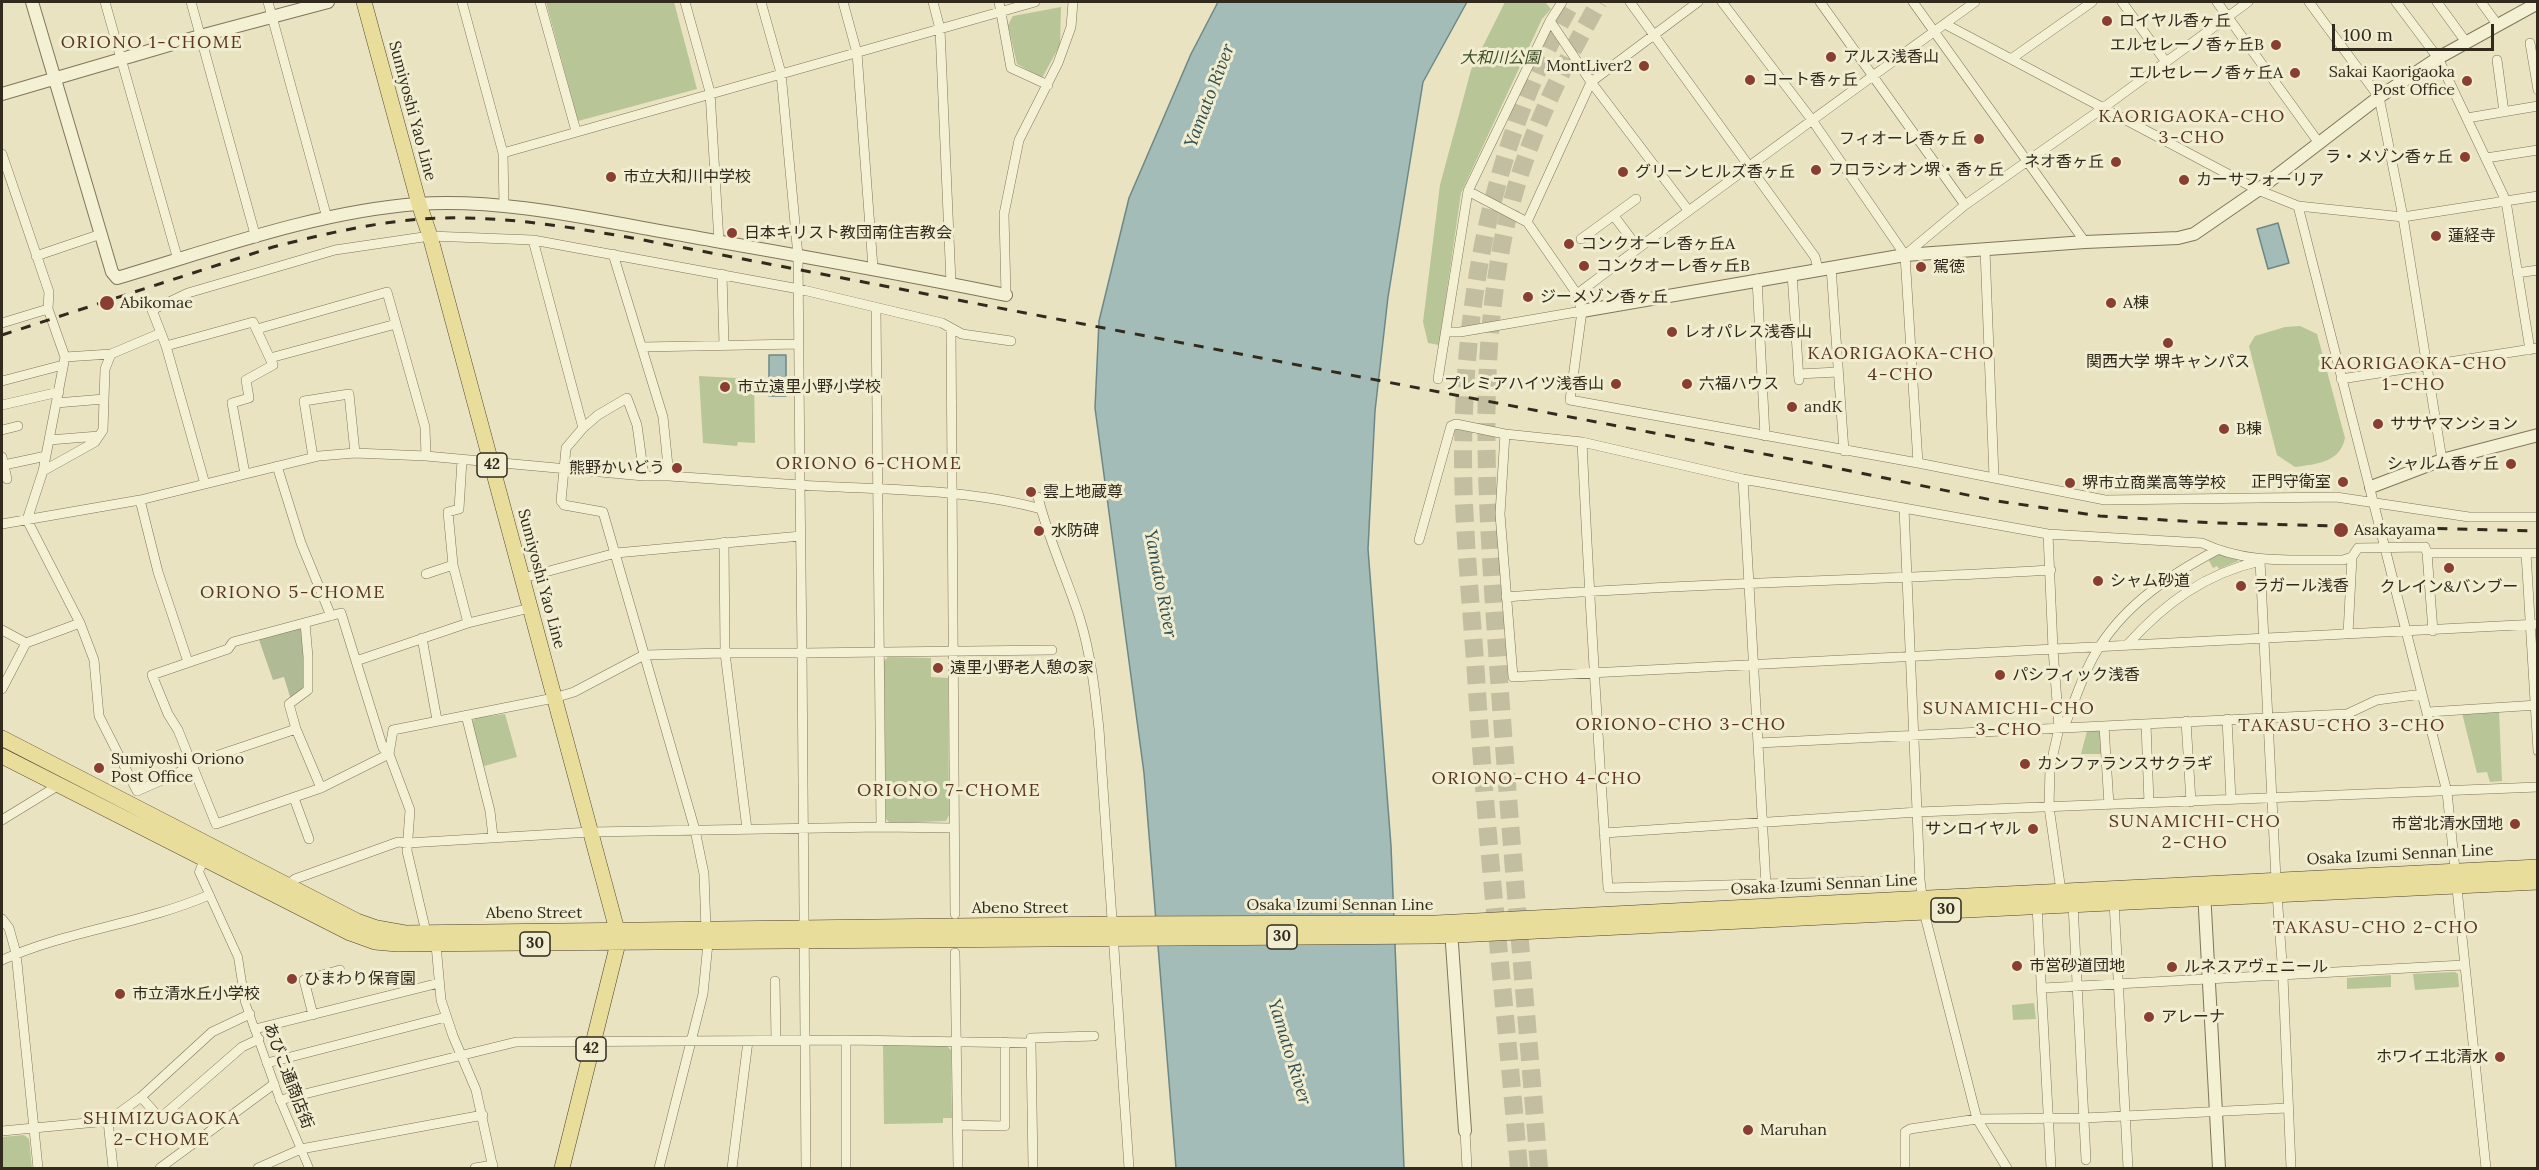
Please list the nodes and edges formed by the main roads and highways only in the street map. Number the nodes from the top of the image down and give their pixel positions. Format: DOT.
graph roads {
  1 [pos="364,2"];
  2 [pos="2,738"];
  3 [pos="2,756"];
  4 [pos="207,853"];
  5 [pos="2538,867"];
  6 [pos="2455,878"];
  7 [pos="2538,882"];
  8 [pos="2204,890"];
  9 [pos="1923,905"];
  10 [pos="1120,931"];
  11 [pos="617,937"];
  12 [pos="562,1168"];
  1 -- 11 [label="main road, Sumiyoshi Yao Line / 42"];
  2 -- 4 [label="main road, Abeno Street / 30"];
  3 -- 4 [label="main road, Abeno Street / 30"];
  4 -- 11 [label="main road, Abeno Street / 30"];
  4 -- 11 [label="main road, Abeno Street / 30"];
  5 -- 6 [label="main road, Osaka Izumi Sennan Line / 30"];
  6 -- 7 [label="main road, Osaka Izumi Sennan Line / 30"];
  6 -- 8 [label="main road, Osaka Izumi Sennan Line / 30"];
  8 -- 9 [label="main road, Osaka Izumi Sennan Line / 30"];
  8 -- 9 [label="main road, Osaka Izumi Sennan Line / 30"];
  9 -- 10 [label="main road, Osaka Izumi Sennan Line / 30"];
  10 -- 11 [label="main road, Abeno Street / 30"];
  11 -- 12 [label="main road, Sumiyoshi Yao Line / 42"];
}
